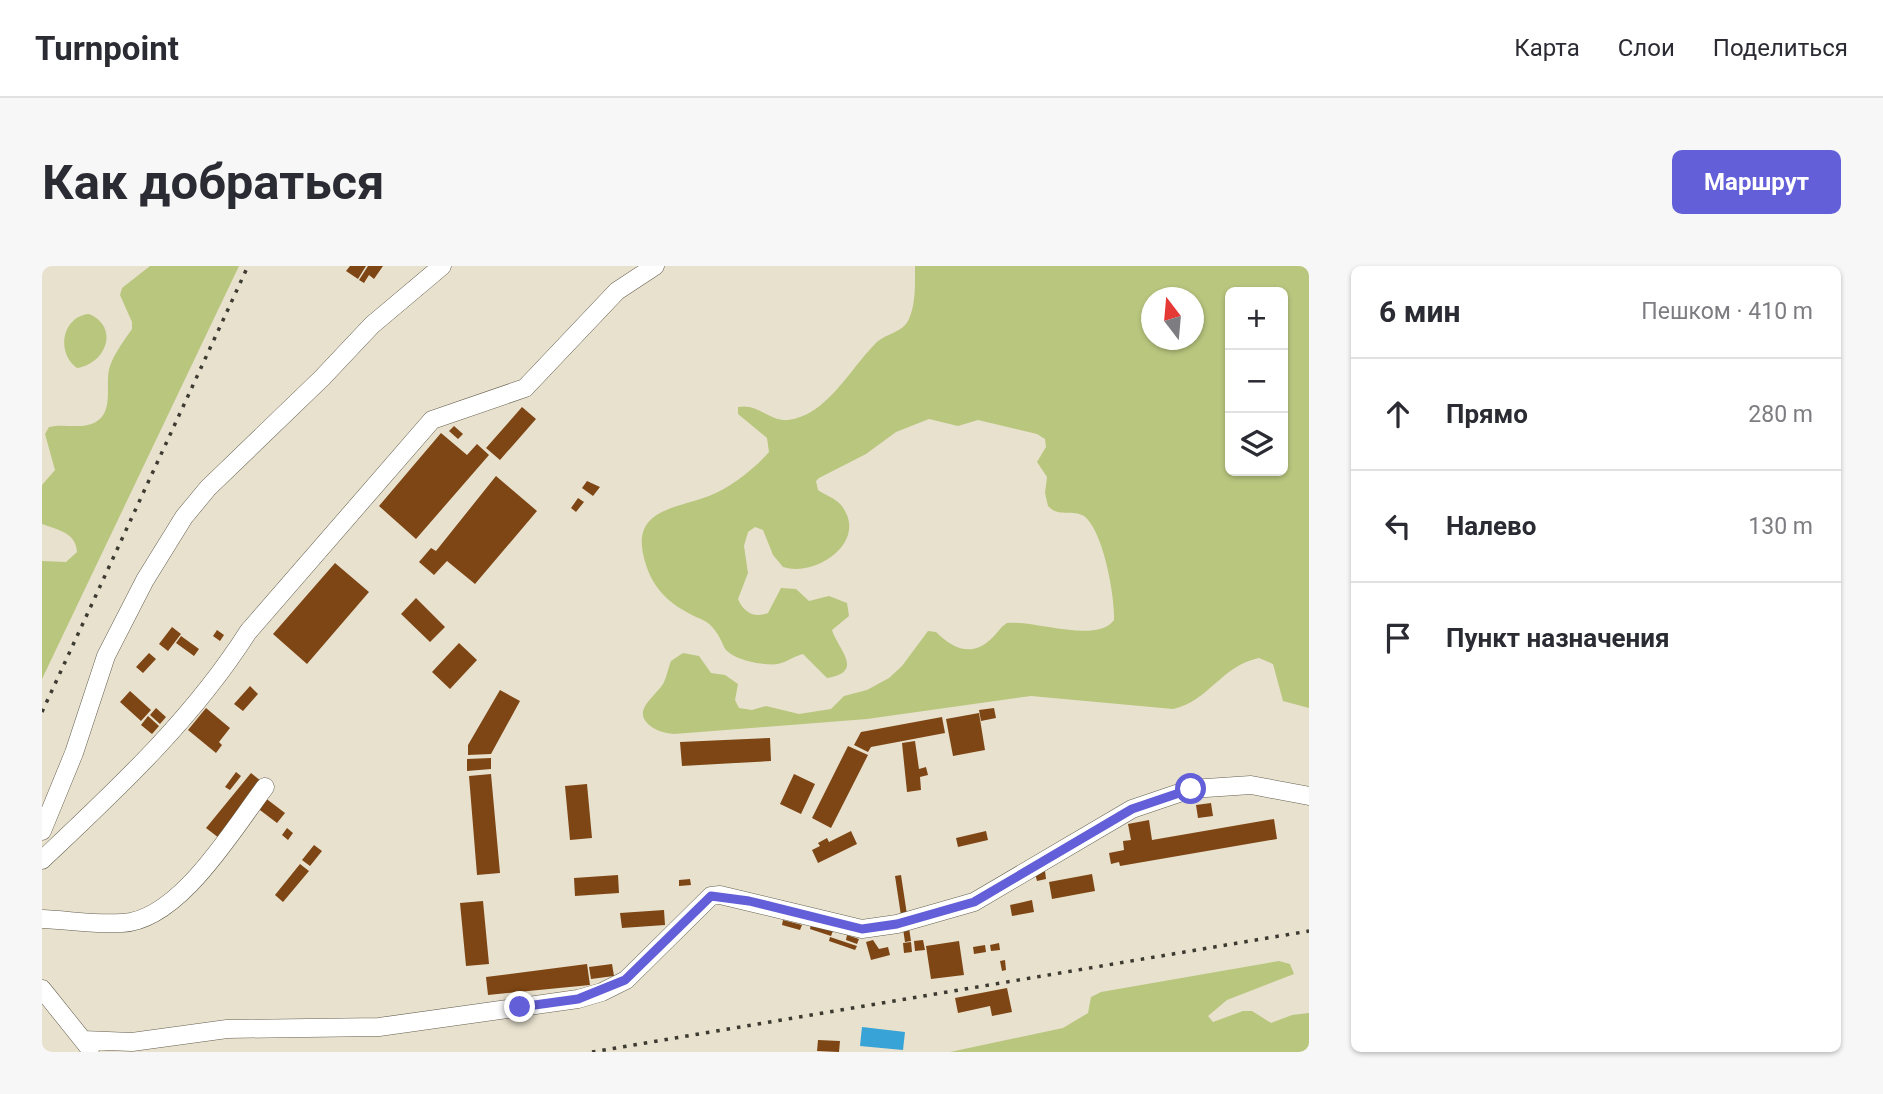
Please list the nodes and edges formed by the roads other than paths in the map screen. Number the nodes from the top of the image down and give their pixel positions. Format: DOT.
graph roads {
  1 [pos="442,266"];
  2 [pos="655,266"];
  3 [pos="265,786"];
  4 [pos="1309,796"];
  5 [pos="42,831"];
  6 [pos="42,860"];
  7 [pos="42,919"];
  8 [pos="42,989"];
  9 [pos="88,1046"];
  1 -- 5 [label="street"];
  2 -- 6 [label="street"];
  3 -- 7 [label="street"];
  4 -- 9 [label="street"];
  8 -- 9 [label="street"];
}
